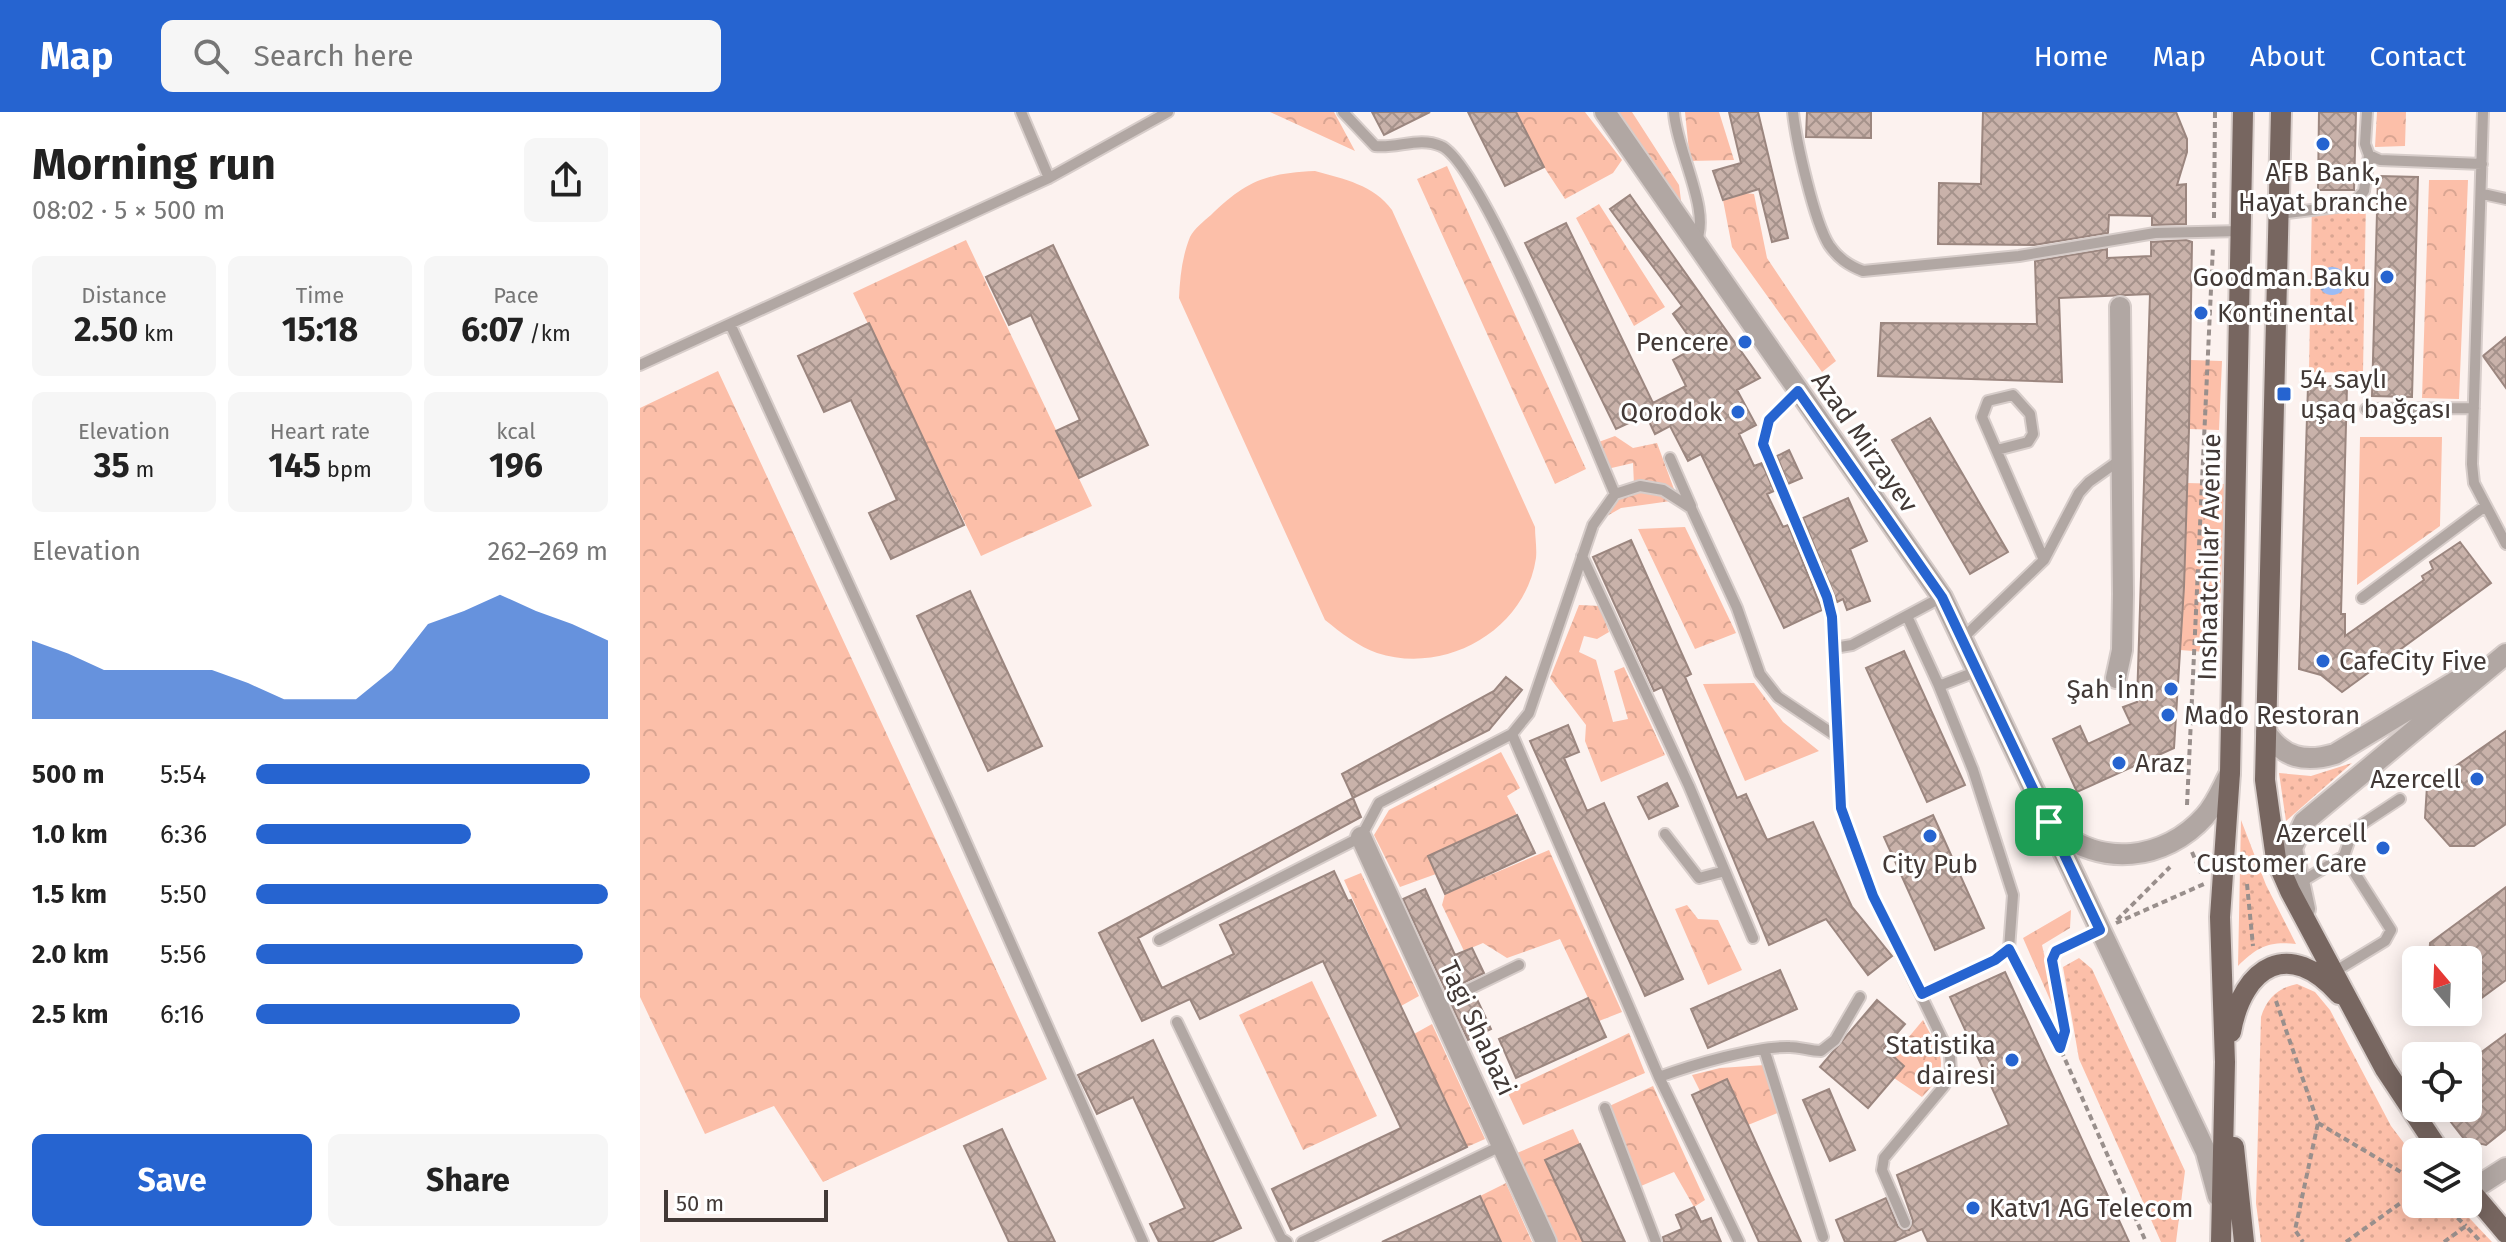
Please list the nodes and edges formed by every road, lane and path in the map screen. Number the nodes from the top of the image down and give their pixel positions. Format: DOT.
graph roads {
  1 [pos="1021,112"];
  2 [pos="1168,112"];
  3 [pos="1343,112"];
  4 [pos="1605,112"];
  5 [pos="1674,112"];
  6 [pos="1793,112"];
  7 [pos="2215,112"];
  8 [pos="2243,112"];
  9 [pos="2281,112"];
  10 [pos="2367,112"];
  11 [pos="2483,112"];
  12 [pos="2369,155"];
  13 [pos="2482,164"];
  14 [pos="1049,178"];
  15 [pos="2483,194"];
  16 [pos="2506,199"];
  17 [pos="2279,214"];
  18 [pos="2214,231"];
  19 [pos="2243,231"];
  20 [pos="1695,245"];
  21 [pos="2120,307"];
  22 [pos="731,326"];
  23 [pos="640,365"];
  24 [pos="1798,391"];
  25 [pos="2474,408"];
  26 [pos="2366,409"];
  27 [pos="1997,450"];
  28 [pos="1670,458"];
  29 [pos="2120,460"];
  30 [pos="1615,494"];
  31 [pos="2484,507"];
  32 [pos="1691,508"];
  33 [pos="2506,544"];
  34 [pos="1582,556"];
  35 [pos="2044,560"];
  36 [pos="1942,597"];
  37 [pos="2362,598"];
  38 [pos="1907,616"];
  39 [pos="1964,637"];
  40 [pos="1834,648"];
  41 [pos="2506,652"];
  42 [pos="1978,671"];
  43 [pos="2116,678"];
  44 [pos="1939,686"];
  45 [pos="2266,732"];
  46 [pos="1512,734"];
  47 [pos="1836,736"];
  48 [pos="2230,773"];
  49 [pos="2400,799"];
  50 [pos="2186,815"];
  51 [pos="2049,822"];
  52 [pos="1665,834"];
  53 [pos="1361,837"];
  54 [pos="2344,856"];
  55 [pos="1725,871"];
  56 [pos="2247,884"];
  57 [pos="2298,884"];
  58 [pos="2106,928"];
  59 [pos="2311,928"];
  60 [pos="1753,938"];
  61 [pos="1159,940"];
  62 [pos="2253,946"];
  63 [pos="2009,949"];
  64 [pos="1519,965"];
  65 [pos="2334,972"];
  66 [pos="1922,994"];
  67 [pos="1860,997"];
  68 [pos="2276,1001"];
  69 [pos="1438,1004"];
  70 [pos="2358,1016"];
  71 [pos="1177,1022"];
  72 [pos="2060,1048"];
  73 [pos="1764,1049"];
  74 [pos="2225,1062"];
  75 [pos="1659,1077"];
  76 [pos="1605,1108"];
  77 [pos="2318,1123"];
  78 [pos="2431,1138"];
  79 [pos="1503,1145"];
  80 [pos="2506,1168"];
  81 [pos="2402,1173"];
  82 [pos="2482,1182"];
  83 [pos="2402,1202"];
  84 [pos="2482,1205"];
  85 [pos="2222,1212"];
  86 [pos="2458,1218"];
  87 [pos="1905,1223"];
  88 [pos="2466,1226"];
  89 [pos="2506,1233"];
  90 [pos="1823,1237"];
  91 [pos="1143,1242"];
  92 [pos="1287,1242"];
  93 [pos="1302,1242"];
  94 [pos="1546,1242"];
  95 [pos="1656,1242"];
  96 [pos="1739,1242"];
  97 [pos="2146,1242"];
  98 [pos="2221,1242"];
  99 [pos="2244,1242"];
  100 [pos="2303,1242"];
  101 [pos="2346,1242"];
  102 [pos="2444,1242"];
  103 [pos="2481,1242"];
  1 -- 14 [label="lane"];
  2 -- 14 [label="lane"];
  3 -- 30 [label="lane"];
  4 -- 20 [label="street, Azad Mirzayev"];
  5 -- 20 [label="lane"];
  6 -- 18 [label="lane"];
  7 -- 18 [label="path"];
  8 -- 19 [label="main road, Inshaatchilar Avenue"];
  9 -- 17 [label="main road"];
  10 -- 12 [label="lane"];
  11 -- 13 [label="lane"];
  12 -- 13 [label="lane"];
  12 -- 17 [label="lane"];
  13 -- 15 [label="lane"];
  14 -- 22 [label="lane"];
  15 -- 16 [label="lane"];
  15 -- 25 [label="lane"];
  17 -- 45 [label="main road"];
  18 -- 19 [label="lane"];
  18 -- 50 [label="path"];
  19 -- 48 [label="main road, Inshaatchilar Avenue"];
  20 -- 24 [label="street, Azad Mirzayev"];
  21 -- 29 [label="street"];
  22 -- 23 [label="lane"];
  22 -- 91 [label="lane"];
  24 -- 36 [label="street, Azad Mirzayev"];
  24 -- 40 [label="lane"];
  25 -- 26 [label="lane"];
  25 -- 31 [label="lane"];
  27 -- 27 [label="lane"];
  27 -- 35 [label="lane"];
  28 -- 32 [label="lane"];
  29 -- 35 [label="lane"];
  29 -- 43 [label="street"];
  30 -- 32 [label="lane"];
  30 -- 34 [label="lane"];
  31 -- 33 [label="lane"];
  31 -- 37 [label="lane"];
  32 -- 47 [label="lane"];
  34 -- 46 [label="lane"];
  34 -- 55 [label="lane"];
  35 -- 39 [label="lane"];
  36 -- 38 [label="lane"];
  36 -- 39 [label="street, Azad Mirzayev"];
  38 -- 40 [label="lane"];
  38 -- 44 [label="lane"];
  39 -- 42 [label="street, Azad Mirzayev"];
  40 -- 47 [label="lane"];
  41 -- 45 [label="street"];
  41 -- 57 [label="street"];
  42 -- 44 [label="lane"];
  42 -- 51 [label="street, Azad Mirzayev"];
  44 -- 63 [label="lane"];
  45 -- 59 [label="main road"];
  46 -- 53 [label="lane"];
  46 -- 75 [label="lane"];
  47 -- 66 [label="lane"];
  48 -- 51 [label="street"];
  48 -- 74 [label="main road, Inshaatchilar Avenue"];
  49 -- 54 [label="lane"];
  51 -- 58 [label="street, Azad Mirzayev"];
  52 -- 55 [label="lane"];
  53 -- 61 [label="lane"];
  53 -- 69 [label="street, Tagi Shabazi"];
  54 -- 57 [label="lane"];
  54 -- 65 [label="lane"];
  55 -- 60 [label="lane"];
  56 -- 62 [label="path"];
  57 -- 59 [label="street"];
  58 -- 58 [label="path"];
  58 -- 72 [label="path"];
  58 -- 85 [label="street, Azad Mirzayev"];
  59 -- 65 [label="main road"];
  63 -- 66 [label="lane"];
  63 -- 72 [label="path"];
  64 -- 69 [label="lane"];
  65 -- 70 [label="main road"];
  66 -- 87 [label="lane"];
  67 -- 73 [label="lane"];
  68 -- 77 [label="path"];
  69 -- 79 [label="street, Tagi Shabazi"];
  70 -- 74 [label="main road"];
  70 -- 78 [label="main road"];
  71 -- 92 [label="lane"];
  72 -- 97 [label="path"];
  73 -- 75 [label="lane"];
  73 -- 90 [label="lane"];
  74 -- 85 [label="main road, Inshaatchilar Avenue"];
  74 -- 99 [label="main road"];
  75 -- 96 [label="lane"];
  76 -- 95 [label="lane"];
  77 -- 81 [label="path"];
  77 -- 100 [label="path"];
  79 -- 93 [label="lane"];
  79 -- 94 [label="street, Tagi Shabazi"];
  80 -- 82 [label="street"];
  83 -- 101 [label="path"];
  84 -- 89 [label="main road"];
  85 -- 98 [label="main road, Inshaatchilar Avenue"];
  86 -- 88 [label="path"];
  88 -- 102 [label="path"];
  88 -- 103 [label="path"];
}
